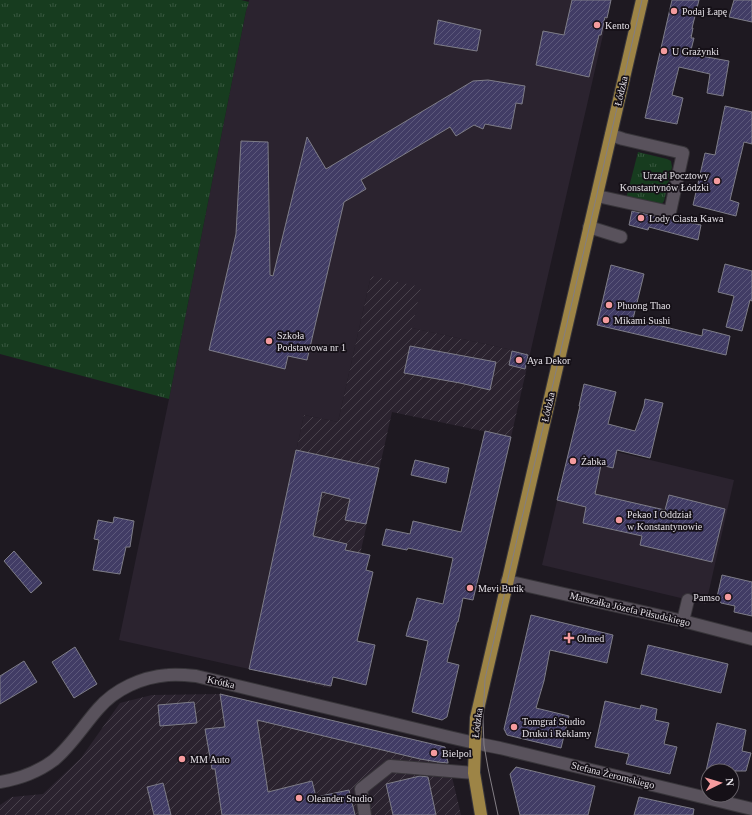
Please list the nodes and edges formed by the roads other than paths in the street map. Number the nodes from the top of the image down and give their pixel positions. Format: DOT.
graph roads {
  1 [pos="642,0"];
  2 [pos="610,135"];
  3 [pos="597,196"];
  4 [pos="589,227"];
  5 [pos="621,236"];
  6 [pos="507,581"];
  7 [pos="688,600"];
  8 [pos="683,622"];
  9 [pos="752,639"];
  10 [pos="475,743"];
  11 [pos="474,773"];
  12 [pos="0,782"];
  13 [pos="752,809"];
  14 [pos="365,815"];
  15 [pos="481,815"];
  1 -- 2 [label="main road, Łódzka"];
  2 -- 3 [label="main road, Łódzka"];
  2 -- 3 [label="street"];
  3 -- 4 [label="main road, Łódzka"];
  4 -- 5 [label="street"];
  4 -- 6 [label="main road, Łódzka"];
  6 -- 8 [label="street, Marszałka Józefa Piłsudskiego"];
  6 -- 10 [label="main road, Łódzka"];
  7 -- 8 [label="street"];
  8 -- 9 [label="street, Marszałka Józefa Piłsudskiego"];
  10 -- 11 [label="main road, Łódzka"];
  10 -- 12 [label="street, Krótka"];
  10 -- 13 [label="street, Stefana Żeromskiego"];
  11 -- 14 [label="street"];
  11 -- 15 [label="main road, Łódzka"];
}
